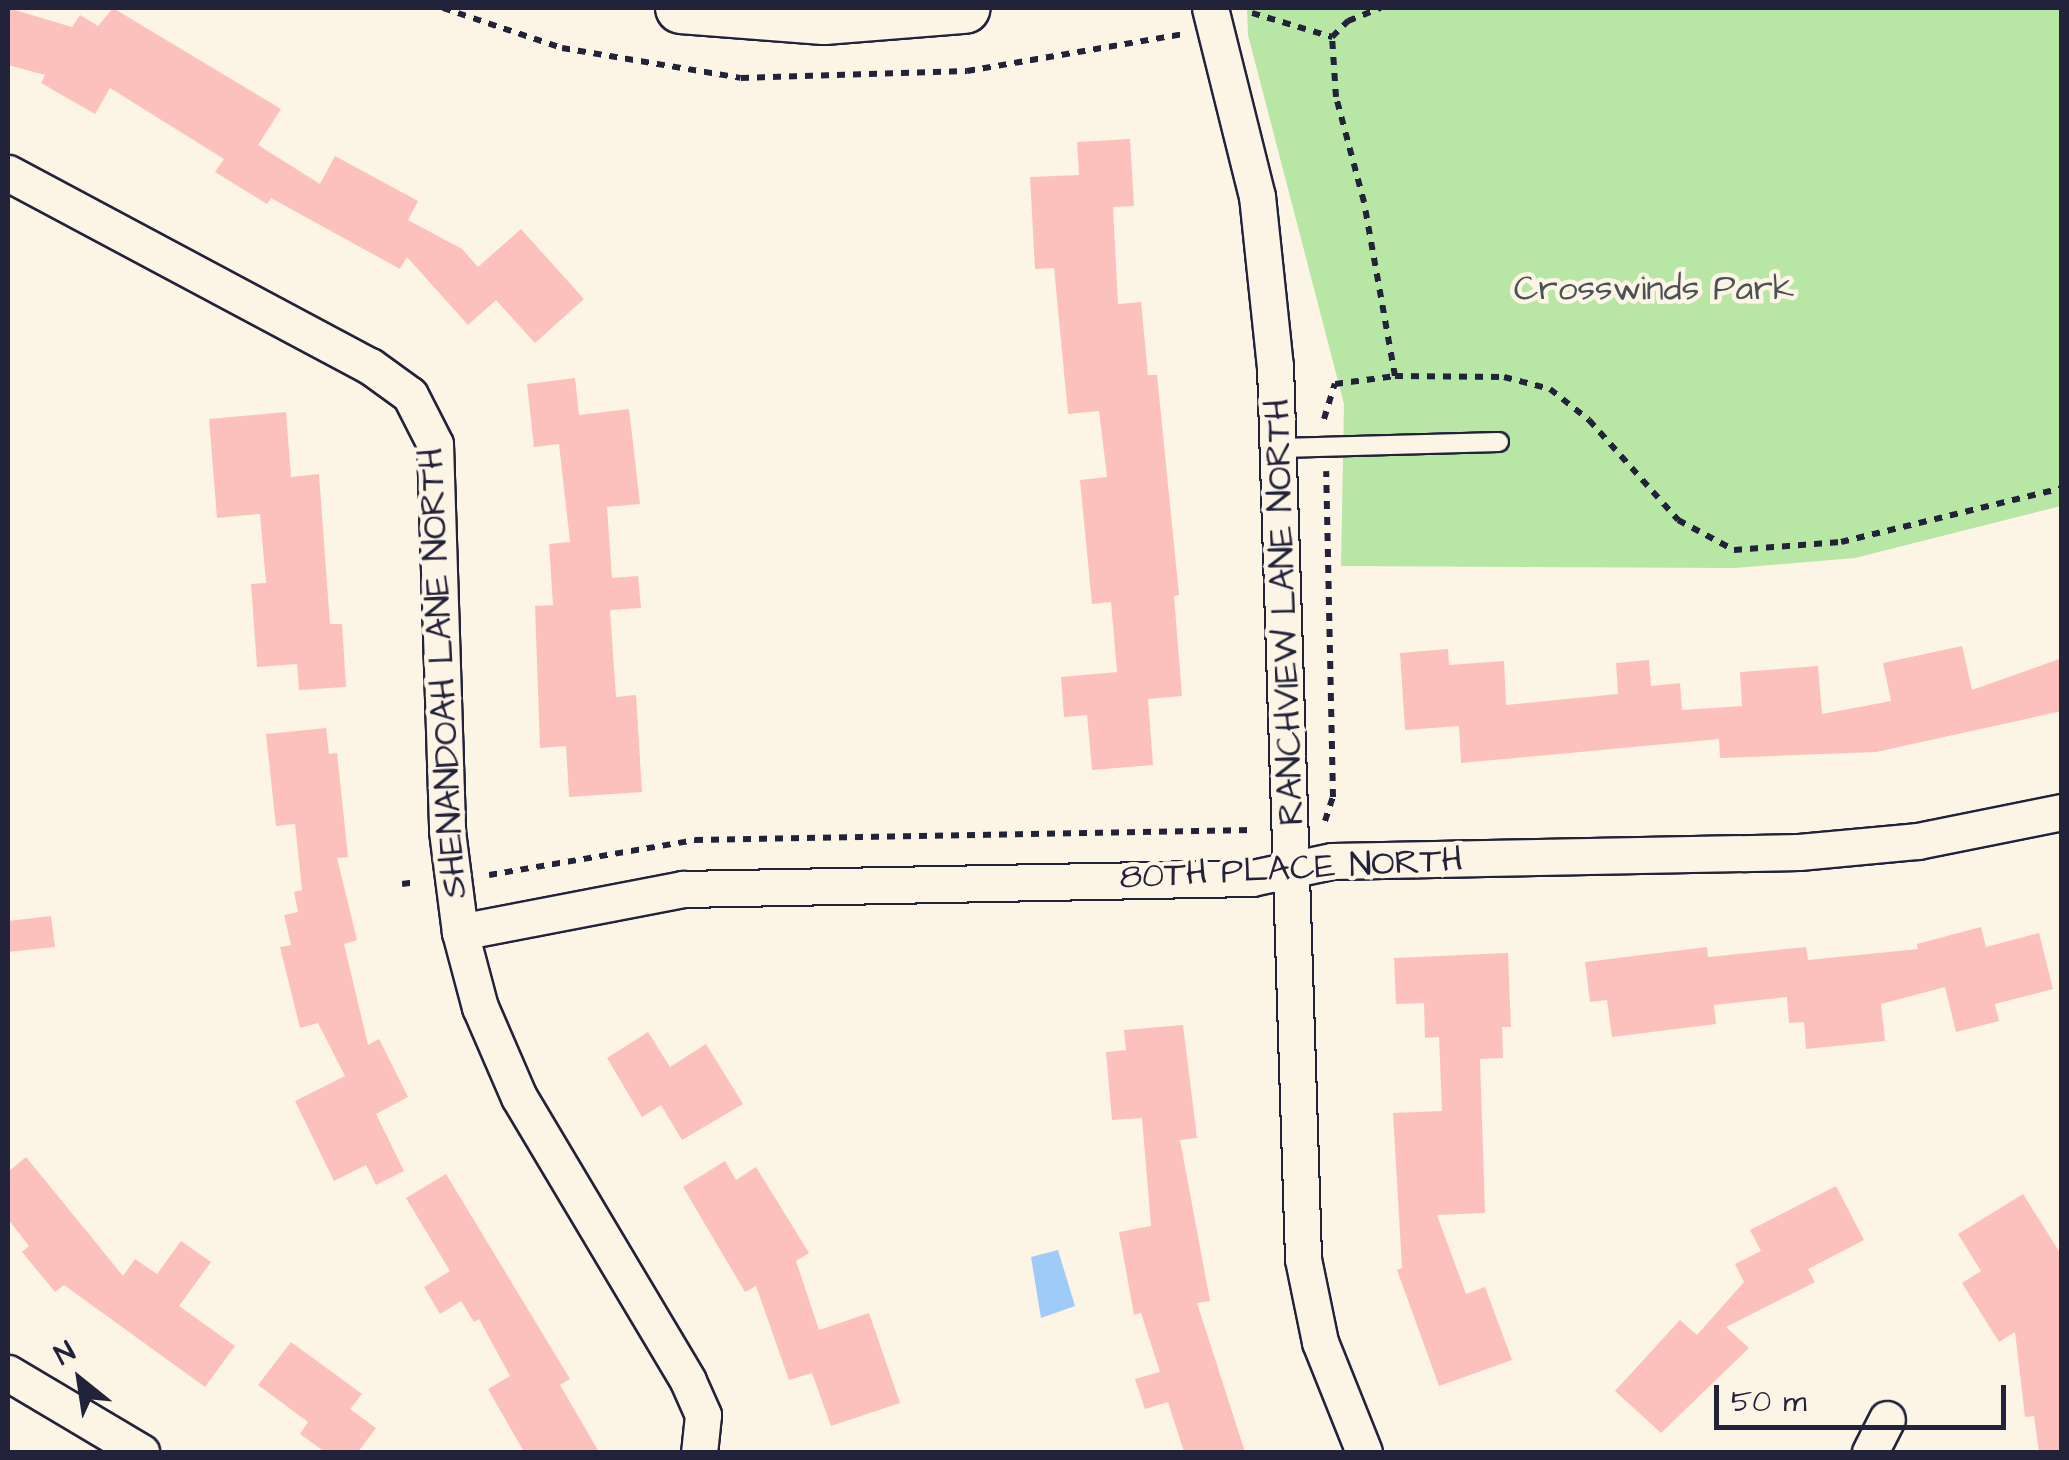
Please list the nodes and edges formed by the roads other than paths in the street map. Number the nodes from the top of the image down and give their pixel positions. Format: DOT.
graph roads {
  1 [pos="681,8"];
  2 [pos="965,8"];
  3 [pos="1210,8"];
  4 [pos="8,173"];
  5 [pos="1499,442"];
  6 [pos="1280,448"];
  7 [pos="2062,812"];
  8 [pos="1294,869"];
  9 [pos="460,932"];
  10 [pos="8,1373"];
  11 [pos="1887,1420"];
  12 [pos="141,1452"];
  13 [pos="699,1452"];
  14 [pos="1364,1452"];
  15 [pos="1870,1452"];
  1 -- 2 [label="main road"];
  3 -- 6 [label="street, RANCHVIEW LANE NORTH"];
  4 -- 9 [label="street, SHENANDOAH LANE NORTH"];
  5 -- 6 [label="lane"];
  6 -- 8 [label="street, RANCHVIEW LANE NORTH"];
  7 -- 8 [label="street, 80TH PLACE NORTH"];
  8 -- 9 [label="street, 80TH PLACE NORTH"];
  8 -- 14 [label="street, RANCHVIEW LANE NORTH"];
  9 -- 13 [label="street, SHENANDOAH LANE NORTH"];
  10 -- 12 [label="street"];
  11 -- 15 [label="street"];
}
